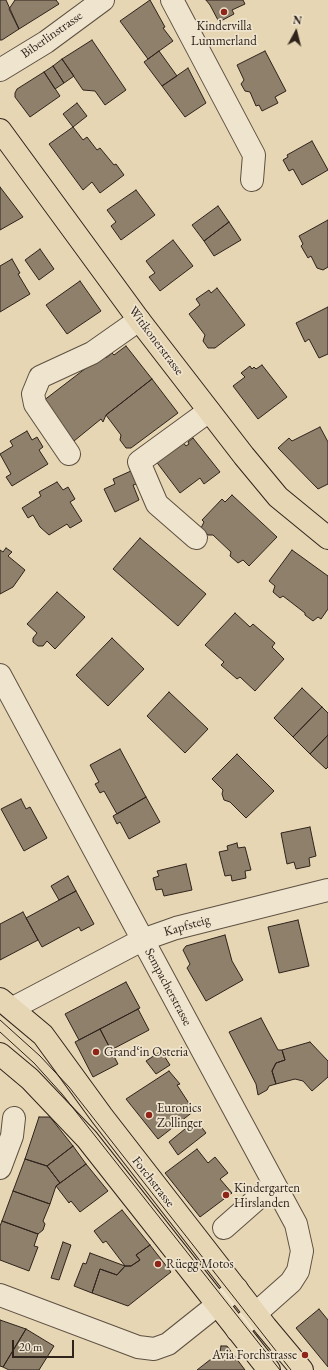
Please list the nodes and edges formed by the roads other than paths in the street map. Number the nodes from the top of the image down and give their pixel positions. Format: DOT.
graph roads {
  1 [pos="103,0"];
  2 [pos="172,0"];
  3 [pos="0,70"];
  4 [pos="0,130"];
  5 [pos="252,180"];
  6 [pos="139,320"];
  7 [pos="209,411"];
  8 [pos="69,454"];
  9 [pos="196,538"];
  10 [pos="328,538"];
  11 [pos="0,675"];
  12 [pos="328,890"];
  13 [pos="142,940"];
  14 [pos="7,1004"];
  15 [pos="0,1054"];
  16 [pos="14,1118"];
  17 [pos="0,1168"];
  18 [pos="274,1184"];
  19 [pos="224,1228"];
  20 [pos="237,1289"];
  21 [pos="0,1295"];
  22 [pos="218,1305"];
  23 [pos="257,1314"];
  24 [pos="237,1330"];
  25 [pos="269,1370"];
  26 [pos="302,1370"];
  1 -- 3 [label="street, Biberlinstrasse"];
  2 -- 5 [label="street"];
  4 -- 6 [label="main road, Witikonerstrasse"];
  6 -- 7 [label="main road, Witikonerstrasse"];
  6 -- 8 [label="street"];
  7 -- 9 [label="street"];
  7 -- 10 [label="main road, Witikonerstrasse"];
  11 -- 13 [label="street, Sempacherstrasse"];
  12 -- 13 [label="street, Kapfsteig"];
  13 -- 14 [label="street, Kapfsteig"];
  13 -- 18 [label="street, Sempacherstrasse"];
  14 -- 20 [label="main road, Forchstrasse"];
  15 -- 22 [label="main road, Forchstrasse"];
  16 -- 17 [label="street"];
  18 -- 19 [label="street"];
  18 -- 23 [label="street, Sempacherstrasse"];
  20 -- 22 [label="street"];
  20 -- 23 [label="main road, Forchstrasse"];
  21 -- 22 [label="street"];
  22 -- 24 [label="main road, Forchstrasse"];
  23 -- 24 [label="street, Sempacherstrasse"];
  23 -- 26 [label="main road, Forchstrasse"];
  24 -- 25 [label="main road, Forchstrasse"];
}
